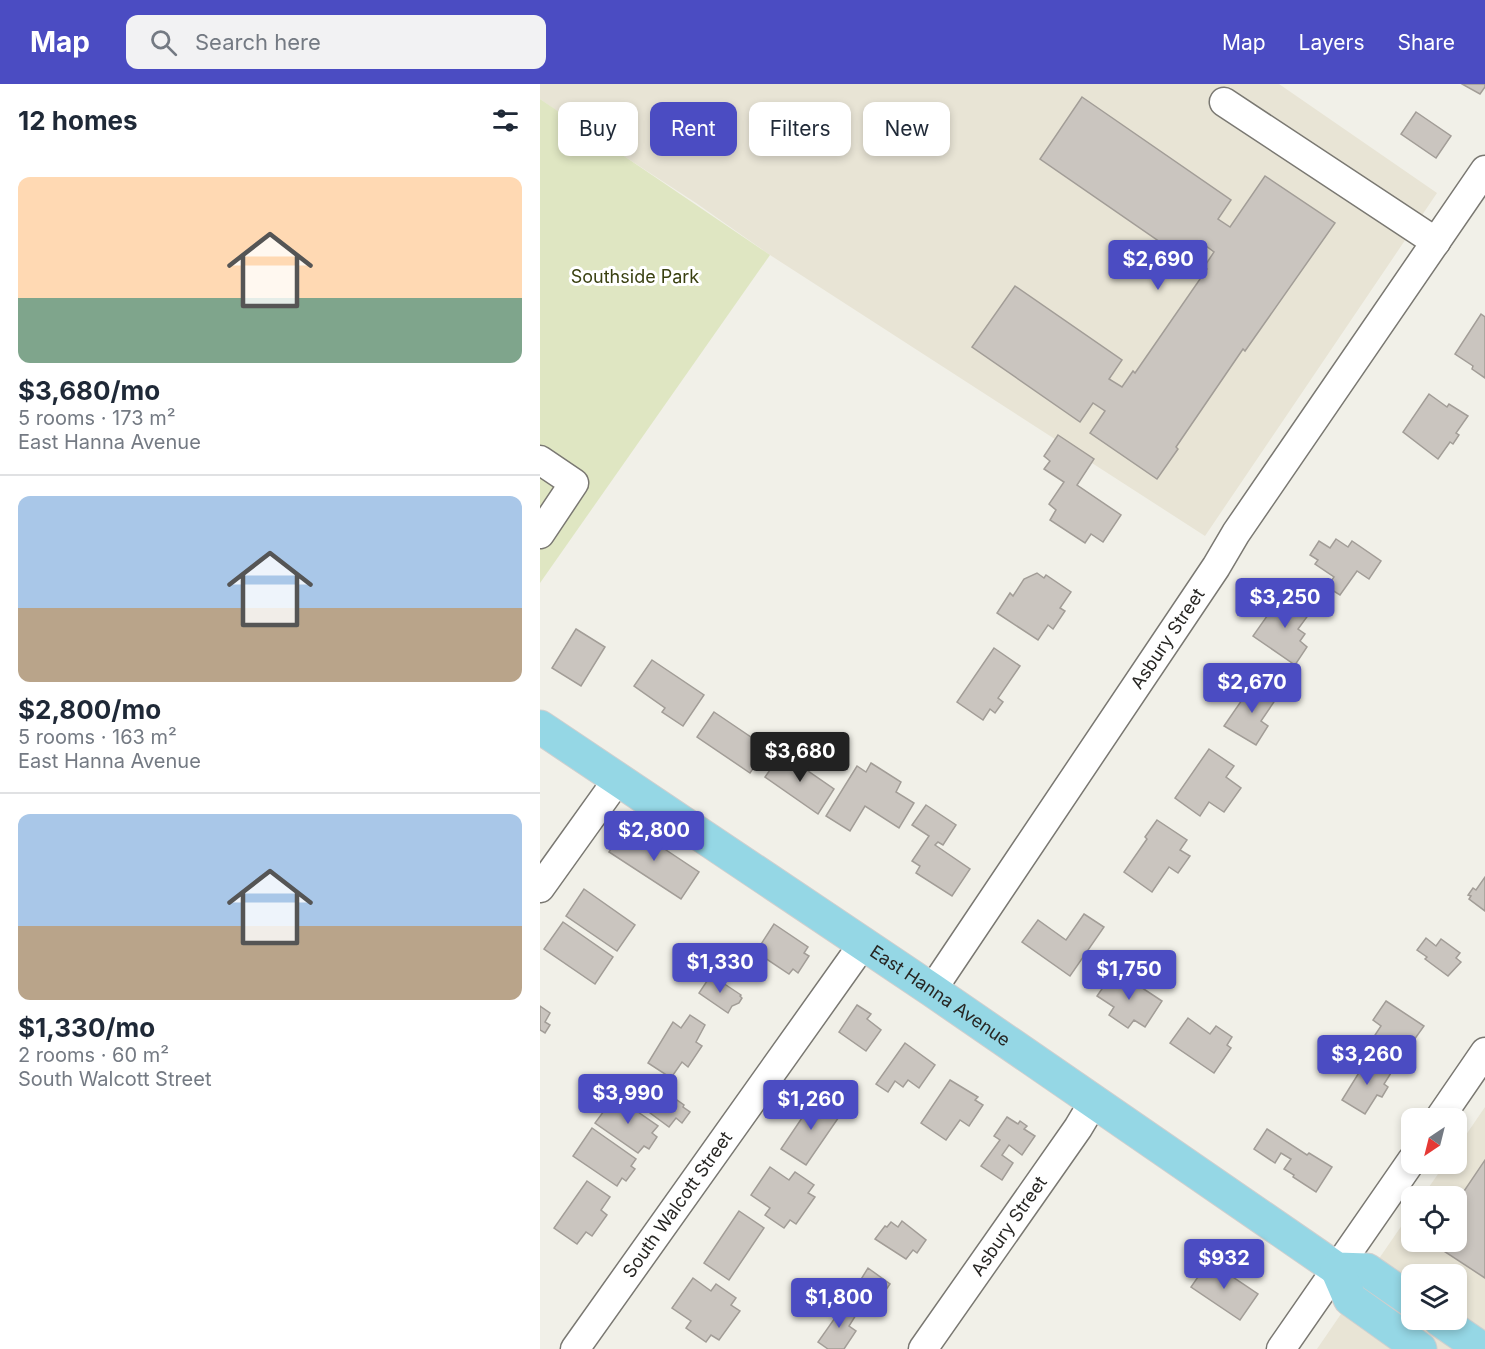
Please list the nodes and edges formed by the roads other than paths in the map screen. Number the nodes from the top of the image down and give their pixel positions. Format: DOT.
graph roads {
  1 [pos="1224,102"];
  2 [pos="1485,170"];
  3 [pos="1436,242"];
  4 [pos="540,460"];
  5 [pos="540,534"];
  6 [pos="540,727"];
  7 [pos="618,779"];
  8 [pos="540,888"];
  9 [pos="863,944"];
  10 [pos="933,990"];
  11 [pos="1485,1052"];
  12 [pos="1094,1103"];
  13 [pos="1447,1108"];
  14 [pos="1402,1174"];
  15 [pos="1337,1269"];
  16 [pos="1401,1293"];
  17 [pos="1454,1330"];
  18 [pos="575,1349"];
  19 [pos="923,1349"];
  20 [pos="1281,1349"];
  21 [pos="1420,1349"];
  22 [pos="1482,1349"];
  1 -- 3 [label="street"];
  2 -- 3 [label="street, Asbury Street"];
  3 -- 10 [label="street, Asbury Street"];
  4 -- 5 [label="street"];
  6 -- 7 [label="main road, East Hanna Avenue"];
  7 -- 8 [label="street"];
  7 -- 9 [label="main road, East Hanna Avenue"];
  9 -- 10 [label="main road, East Hanna Avenue"];
  9 -- 18 [label="street, South Walcott Street"];
  10 -- 12 [label="main road, East Hanna Avenue"];
  11 -- 13 [label="street"];
  12 -- 15 [label="main road, East Hanna Avenue"];
  12 -- 19 [label="street, Asbury Street"];
  14 -- 15 [label="street"];
  15 -- 16 [label="main road"];
  15 -- 20 [label="street"];
  15 -- 21 [label="main road"];
  17 -- 22 [label="main road"];
}
